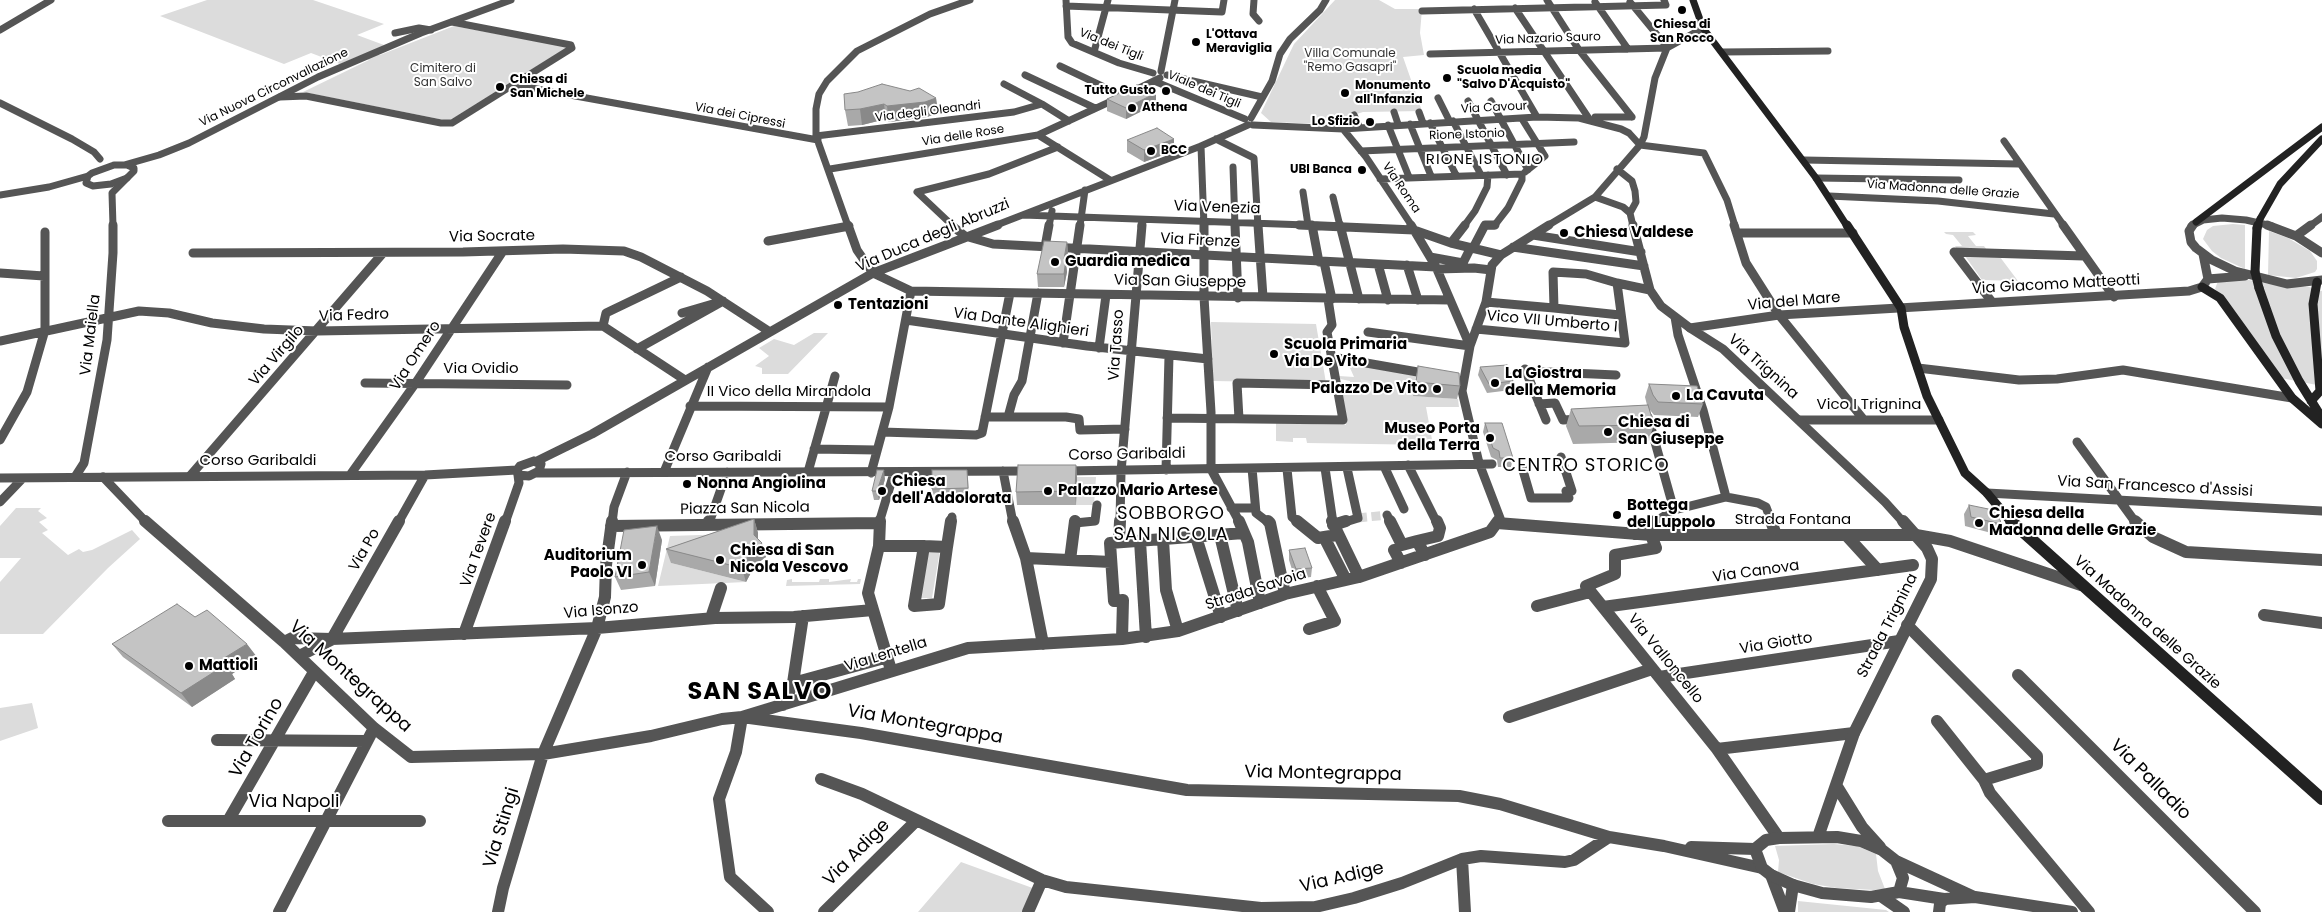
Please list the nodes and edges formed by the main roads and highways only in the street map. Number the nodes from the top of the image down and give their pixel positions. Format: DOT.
graph roads {
  1 [pos="1693,0"];
  2 [pos="2322,127"];
  3 [pos="2322,138"];
  4 [pos="2196,222"];
  5 [pos="2320,281"];
  6 [pos="2202,287"];
  7 [pos="2311,401"];
  8 [pos="2322,418"];
  9 [pos="2322,424"];
  10 [pos="2322,799"];
  1 -- 10 [label="main road, Via Madonna delle Grazie"];
  2 -- 4 [label="main road"];
  3 -- 7 [label="main road, bridge"];
  5 -- 7 [label="main road"];
  6 -- 9 [label="main road"];
  7 -- 8 [label="main road"];
}
